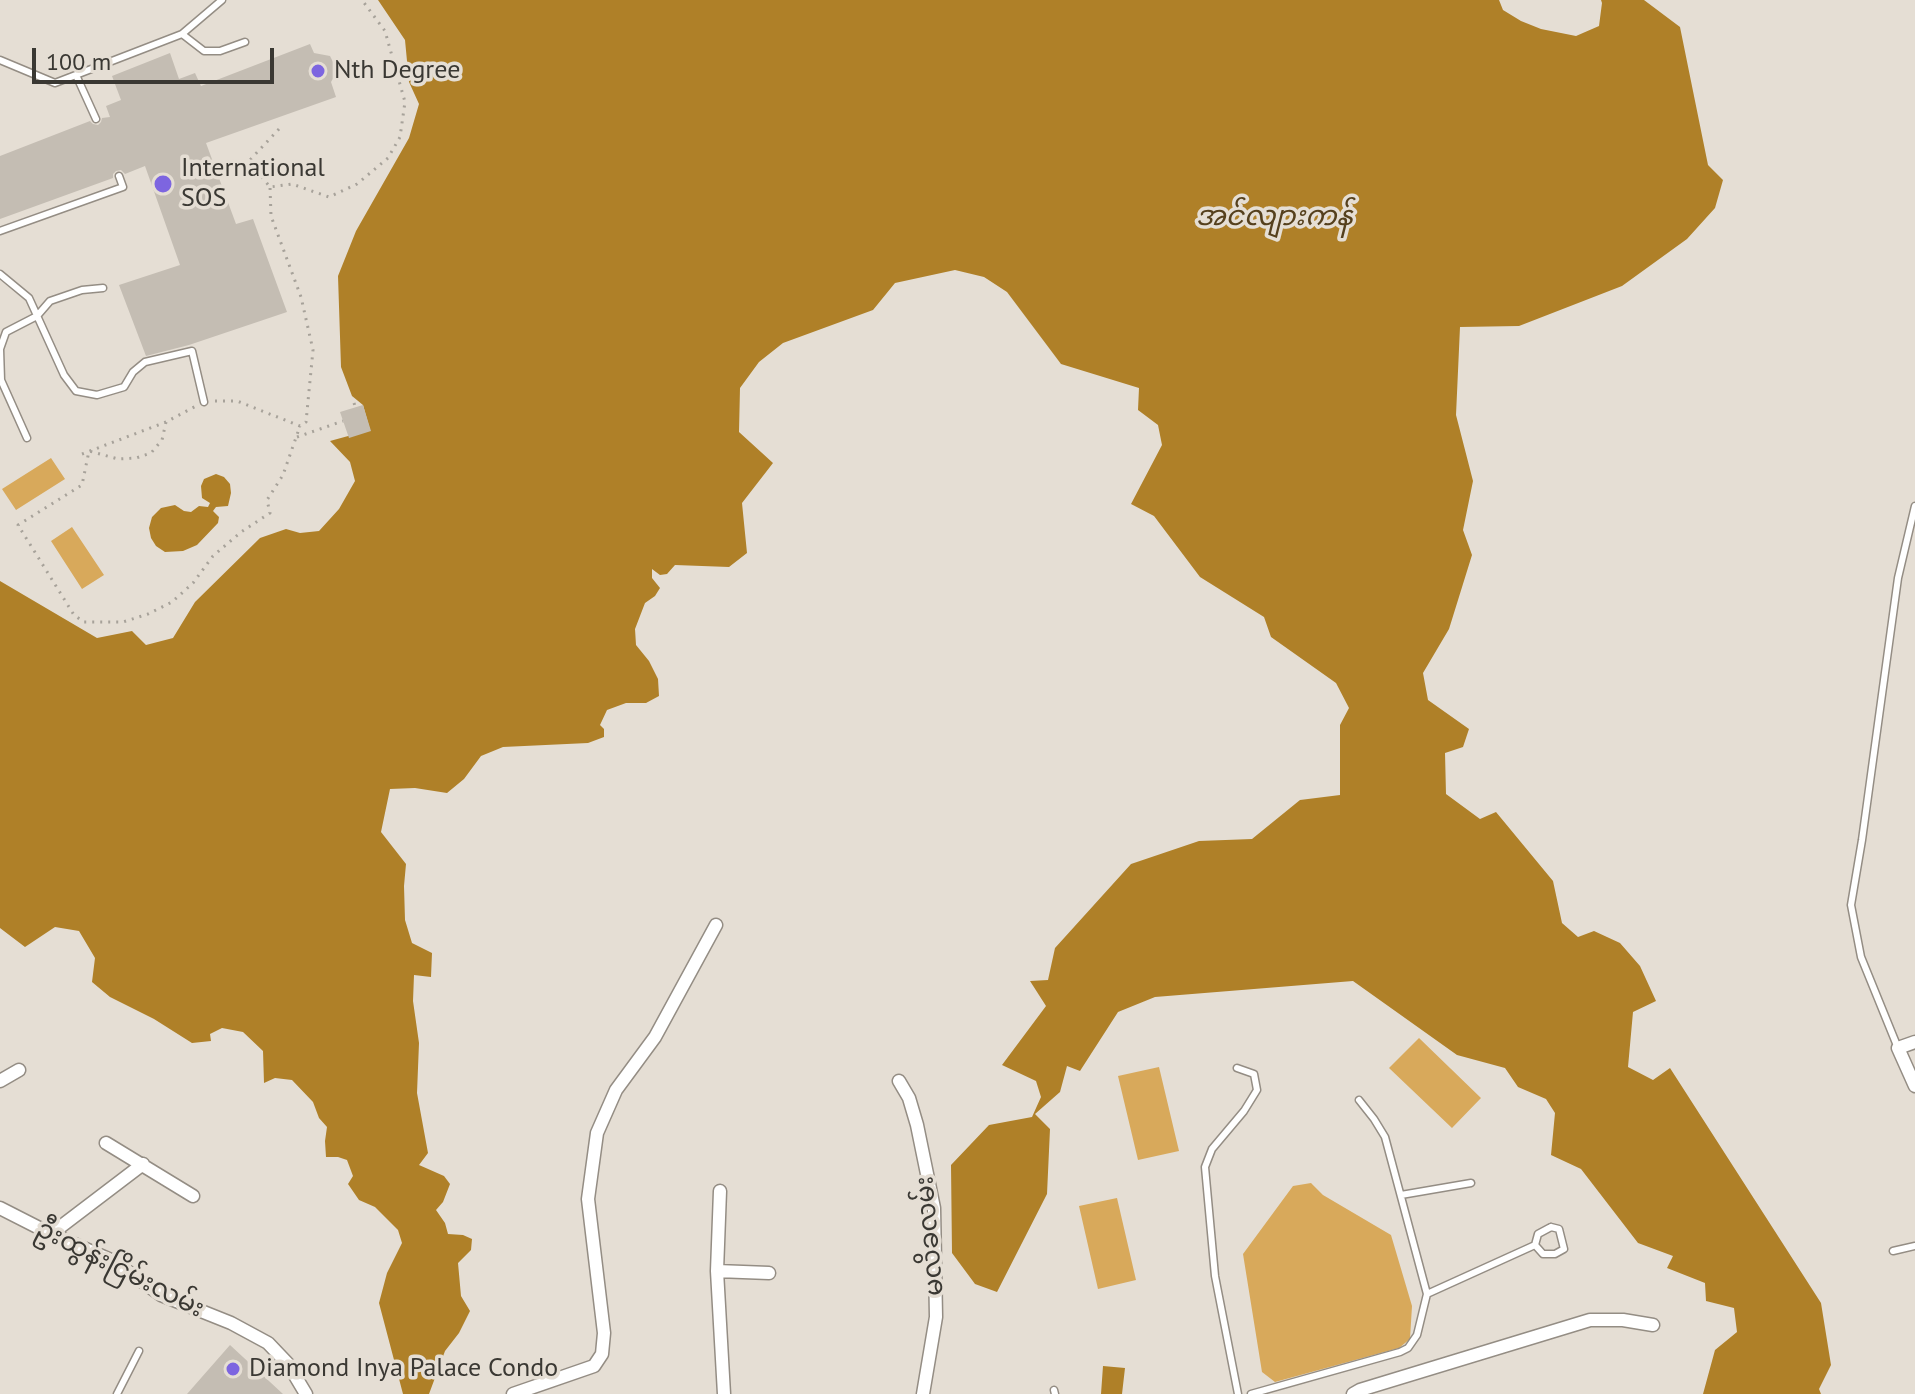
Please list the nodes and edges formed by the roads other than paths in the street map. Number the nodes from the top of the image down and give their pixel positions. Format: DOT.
graph roads {
  1 [pos="222,0"];
  2 [pos="182,34"];
  3 [pos="245,42"];
  4 [pos="0,60"];
  5 [pos="76,75"];
  6 [pos="96,119"];
  7 [pos="119,176"];
  8 [pos="0,231"];
  9 [pos="0,274"];
  10 [pos="103,288"];
  11 [pos="37,316"];
  12 [pos="204,402"];
  13 [pos="27,438"];
  14 [pos="1915,506"];
  15 [pos="716,925"];
  16 [pos="1915,1042"];
  17 [pos="1898,1048"];
  18 [pos="1237,1068"];
  19 [pos="19,1070"];
  20 [pos="0,1081"];
  21 [pos="899,1081"];
  22 [pos="1915,1086"];
  23 [pos="1359,1100"];
  24 [pos="106,1143"];
  25 [pos="143,1164"];
  26 [pos="1471,1183"];
  27 [pos="720,1191"];
  28 [pos="1401,1195"];
  29 [pos="193,1196"];
  30 [pos="0,1208"];
  31 [pos="51,1234"];
  32 [pos="1535,1245"];
  33 [pos="1915,1246"];
  34 [pos="1893,1251"];
  35 [pos="717,1271"];
  36 [pos="769,1273"];
  37 [pos="1427,1294"];
  38 [pos="1653,1325"];
  39 [pos="139,1351"];
  40 [pos="117,1394"];
  41 [pos="306,1394"];
  42 [pos="513,1394"];
  43 [pos="724,1394"];
  44 [pos="923,1394"];
  45 [pos="1238,1394"];
  46 [pos="1251,1394"];
  47 [pos="1353,1394"];
  1 -- 2 [label="lane"];
  2 -- 3 [label="lane"];
  2 -- 5 [label="lane"];
  4 -- 5 [label="lane"];
  5 -- 6 [label="lane"];
  7 -- 8 [label="lane"];
  9 -- 11 [label="lane"];
  10 -- 11 [label="lane"];
  11 -- 12 [label="lane"];
  11 -- 13 [label="lane"];
  14 -- 17 [label="lane"];
  15 -- 42 [label="street"];
  16 -- 17 [label="street"];
  17 -- 22 [label="street"];
  18 -- 45 [label="lane"];
  19 -- 20 [label="street"];
  21 -- 44 [label="street, မလိခလမ်း"];
  23 -- 28 [label="lane"];
  24 -- 25 [label="street"];
  25 -- 29 [label="street"];
  25 -- 31 [label="street"];
  26 -- 28 [label="lane"];
  27 -- 35 [label="street"];
  28 -- 37 [label="lane"];
  30 -- 31 [label="street, ဦးထွန်းငြိမ်းလမ်း"];
  31 -- 41 [label="street, ဦးထွန်းငြိမ်းလမ်း"];
  32 -- 32 [label="lane"];
  32 -- 37 [label="lane"];
  33 -- 34 [label="lane"];
  35 -- 36 [label="street"];
  35 -- 43 [label="street"];
  37 -- 46 [label="lane"];
  38 -- 47 [label="street"];
  39 -- 40 [label="lane"];
}
